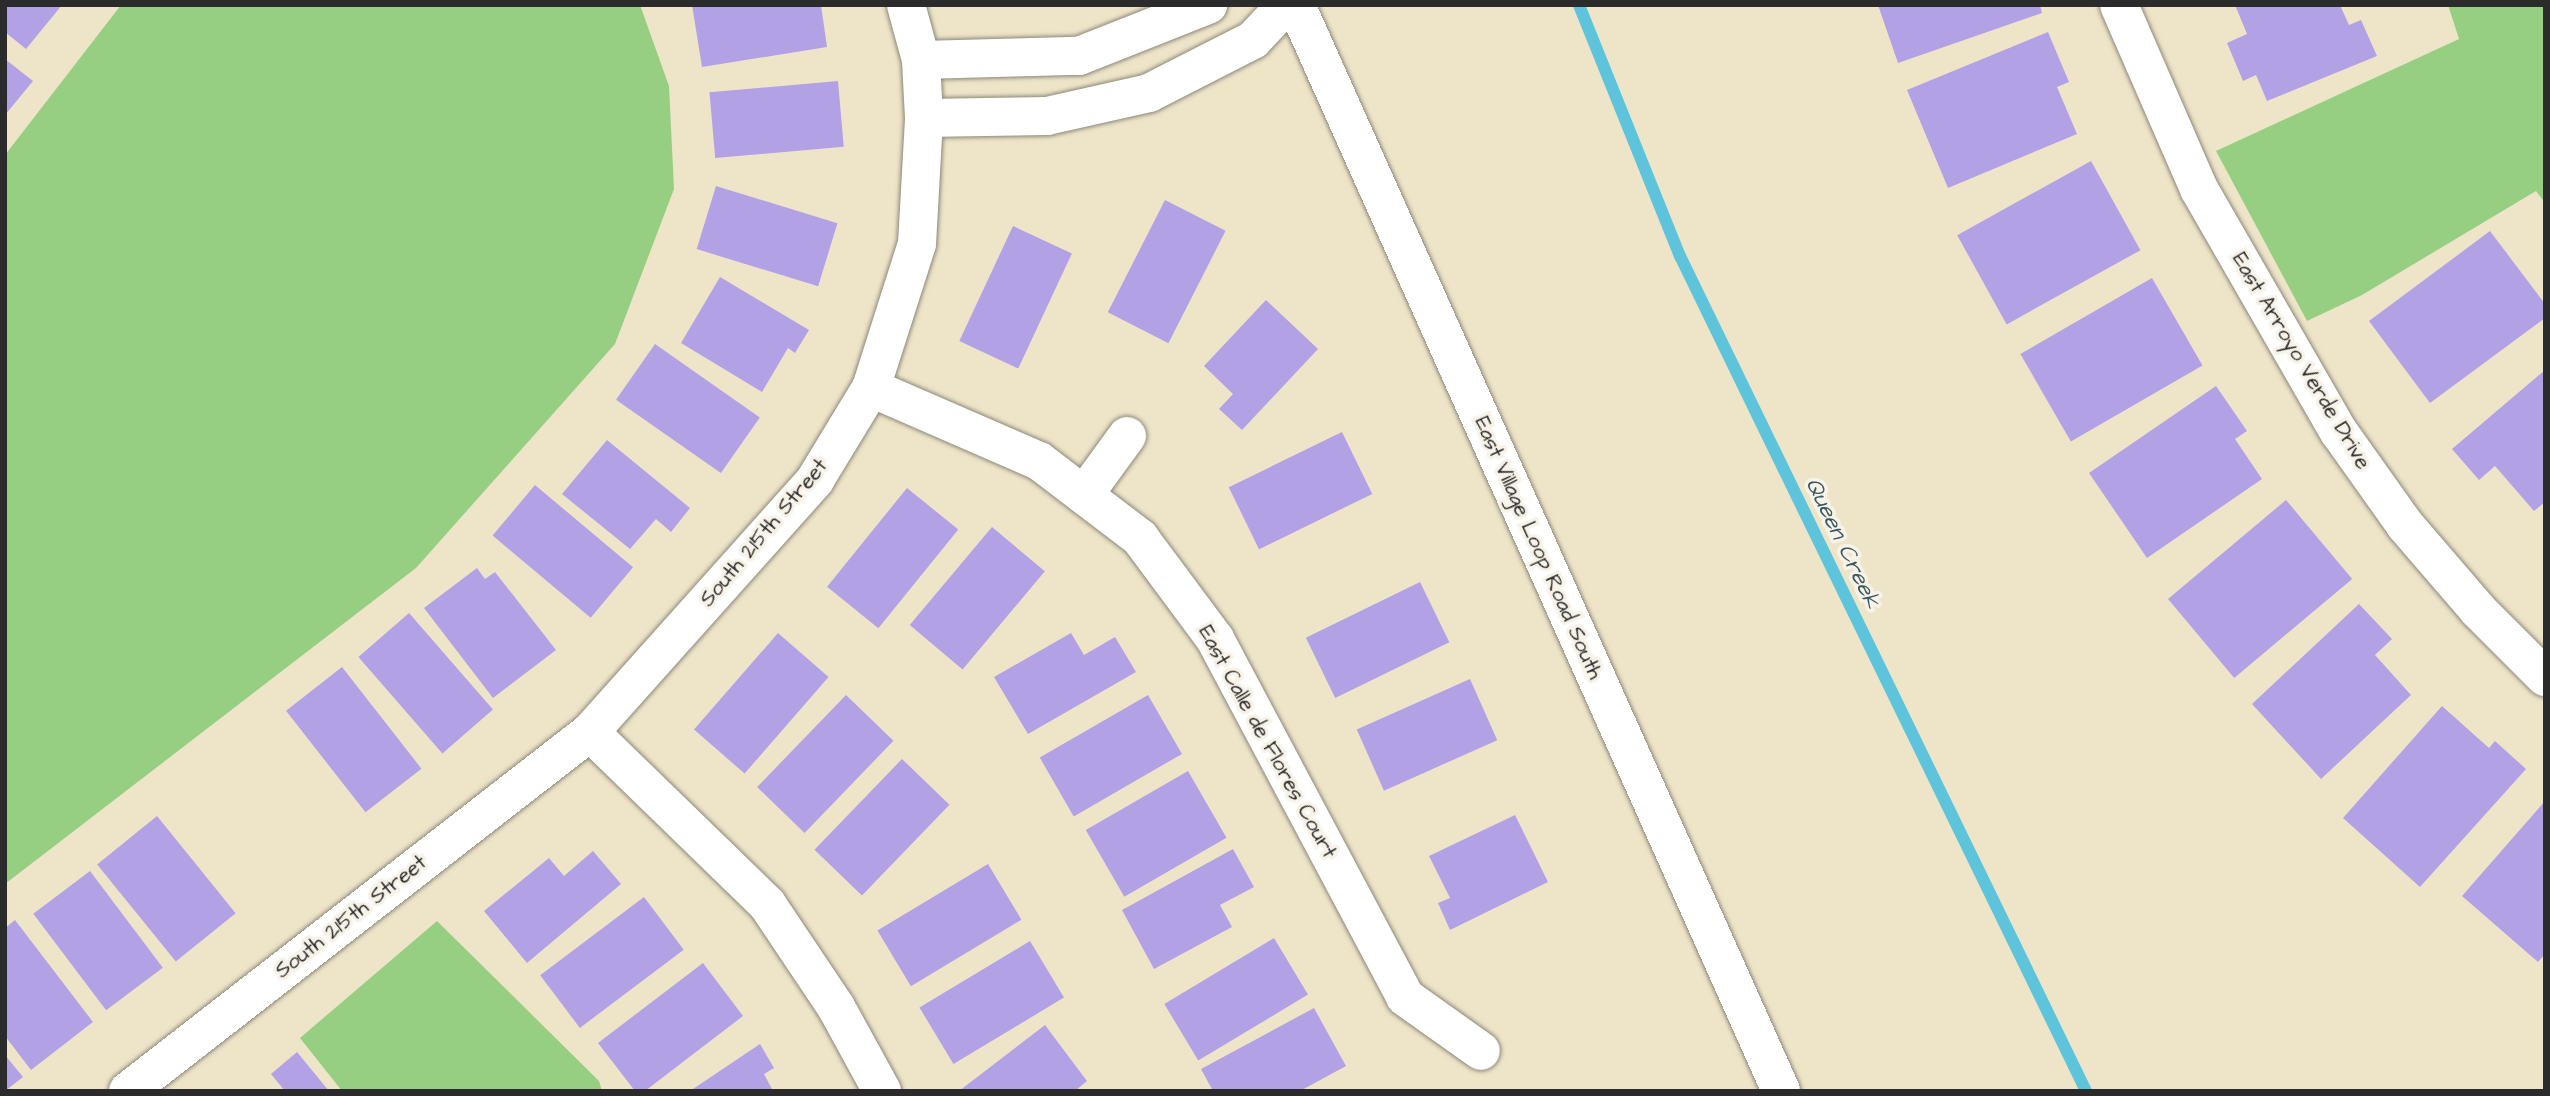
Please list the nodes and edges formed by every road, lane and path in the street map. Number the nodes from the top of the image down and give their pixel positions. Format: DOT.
graph roads {
  1 [pos="906,5"];
  2 [pos="1208,5"];
  3 [pos="1286,5"];
  4 [pos="1296,5"];
  5 [pos="2119,5"];
  6 [pos="920,60"];
  7 [pos="924,118"];
  8 [pos="871,388"];
  9 [pos="1127,436"];
  10 [pos="1084,495"];
  11 [pos="2545,677"];
  12 [pos="590,732"];
  13 [pos="1480,1051"];
  14 [pos="128,1091"];
  15 [pos="882,1091"];
  16 [pos="1781,1091"];
  1 -- 6 [label="street, South 215th Street"];
  2 -- 6 [label="street"];
  3 -- 7 [label="street"];
  4 -- 16 [label="street, East Village Loop Road South"];
  5 -- 11 [label="street, East Arroyo Verde Drive"];
  6 -- 7 [label="street, South 215th Street"];
  7 -- 8 [label="street, South 215th Street"];
  8 -- 10 [label="street, East Calle de Flores Court"];
  8 -- 12 [label="street, South 215th Street"];
  9 -- 10 [label="street"];
  10 -- 13 [label="street, East Calle de Flores Court"];
  12 -- 14 [label="street, South 215th Street"];
  12 -- 15 [label="street"];
}
